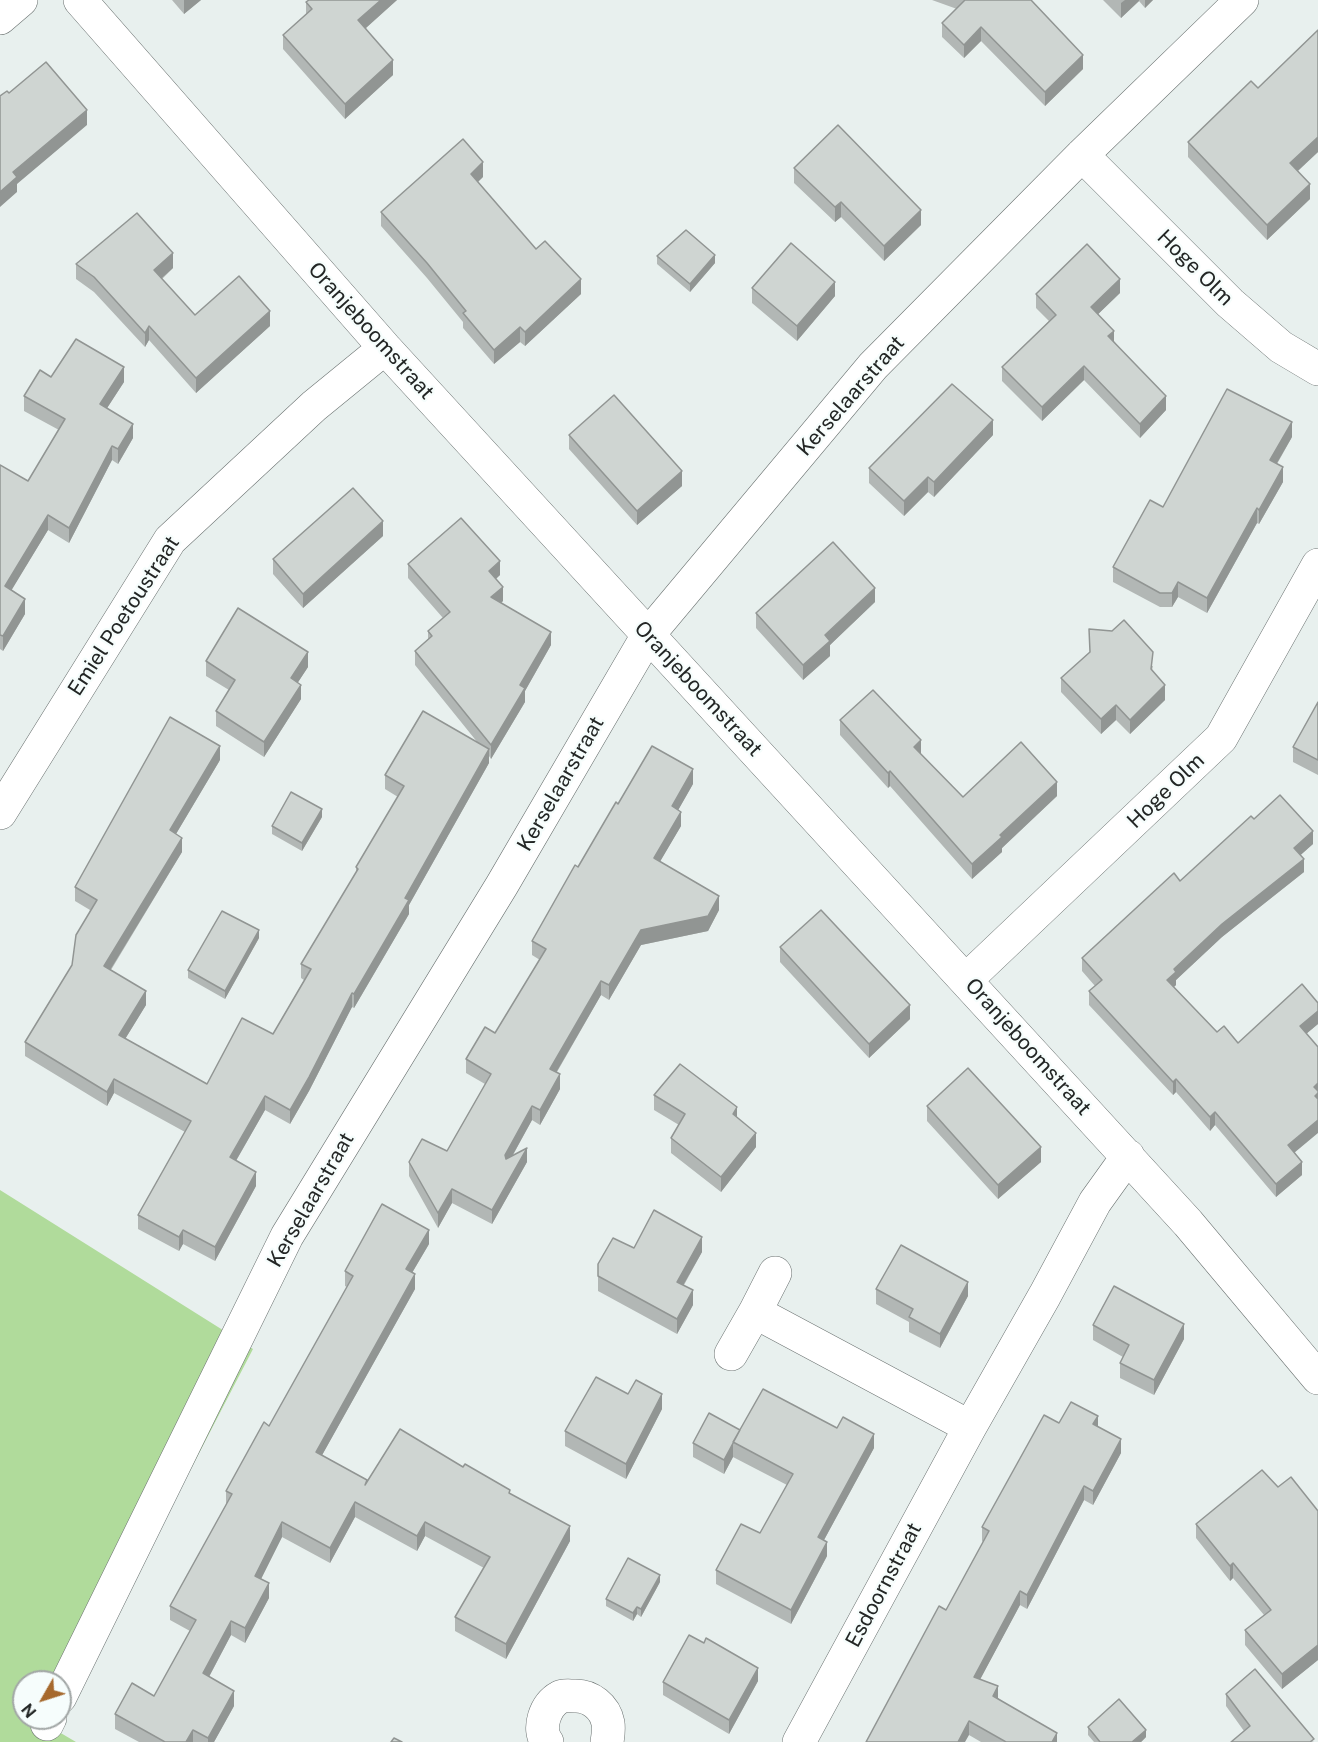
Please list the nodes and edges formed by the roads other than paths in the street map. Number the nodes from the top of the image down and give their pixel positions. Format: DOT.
graph roads {
  1 [pos="21,0"];
  2 [pos="80,0"];
  3 [pos="1242,0"];
  4 [pos="0,18"];
  5 [pos="1082,155"];
  6 [pos="385,348"];
  7 [pos="1318,369"];
  8 [pos="1318,565"];
  9 [pos="648,635"];
  10 [pos="0,813"];
  11 [pos="966,980"];
  12 [pos="1128,1156"];
  13 [pos="775,1273"];
  14 [pos="755,1312"];
  15 [pos="731,1354"];
  16 [pos="1318,1378"];
  17 [pos="970,1427"];
  18 [pos="72,1672"];
  19 [pos="547,1742"];
  20 [pos="608,1742"];
  21 [pos="800,1742"];
  1 -- 4 [label="street"];
  2 -- 6 [label="street, Oranjeboomstraat"];
  3 -- 5 [label="street, Kerselaarstraat"];
  5 -- 7 [label="street, Hoge Olm"];
  5 -- 9 [label="street, Kerselaarstraat"];
  6 -- 9 [label="street, Oranjeboomstraat"];
  6 -- 10 [label="street, Emiel Poetoustraat"];
  8 -- 11 [label="street, Hoge Olm"];
  9 -- 11 [label="street, Oranjeboomstraat"];
  9 -- 18 [label="street, Kerselaarstraat"];
  11 -- 12 [label="street, Oranjeboomstraat"];
  12 -- 16 [label="street, Oranjeboomstraat"];
  12 -- 17 [label="street, Esdoornstraat"];
  13 -- 14 [label="street"];
  14 -- 15 [label="street"];
  14 -- 17 [label="street"];
  17 -- 21 [label="street, Esdoornstraat"];
  19 -- 20 [label="street"];
}
